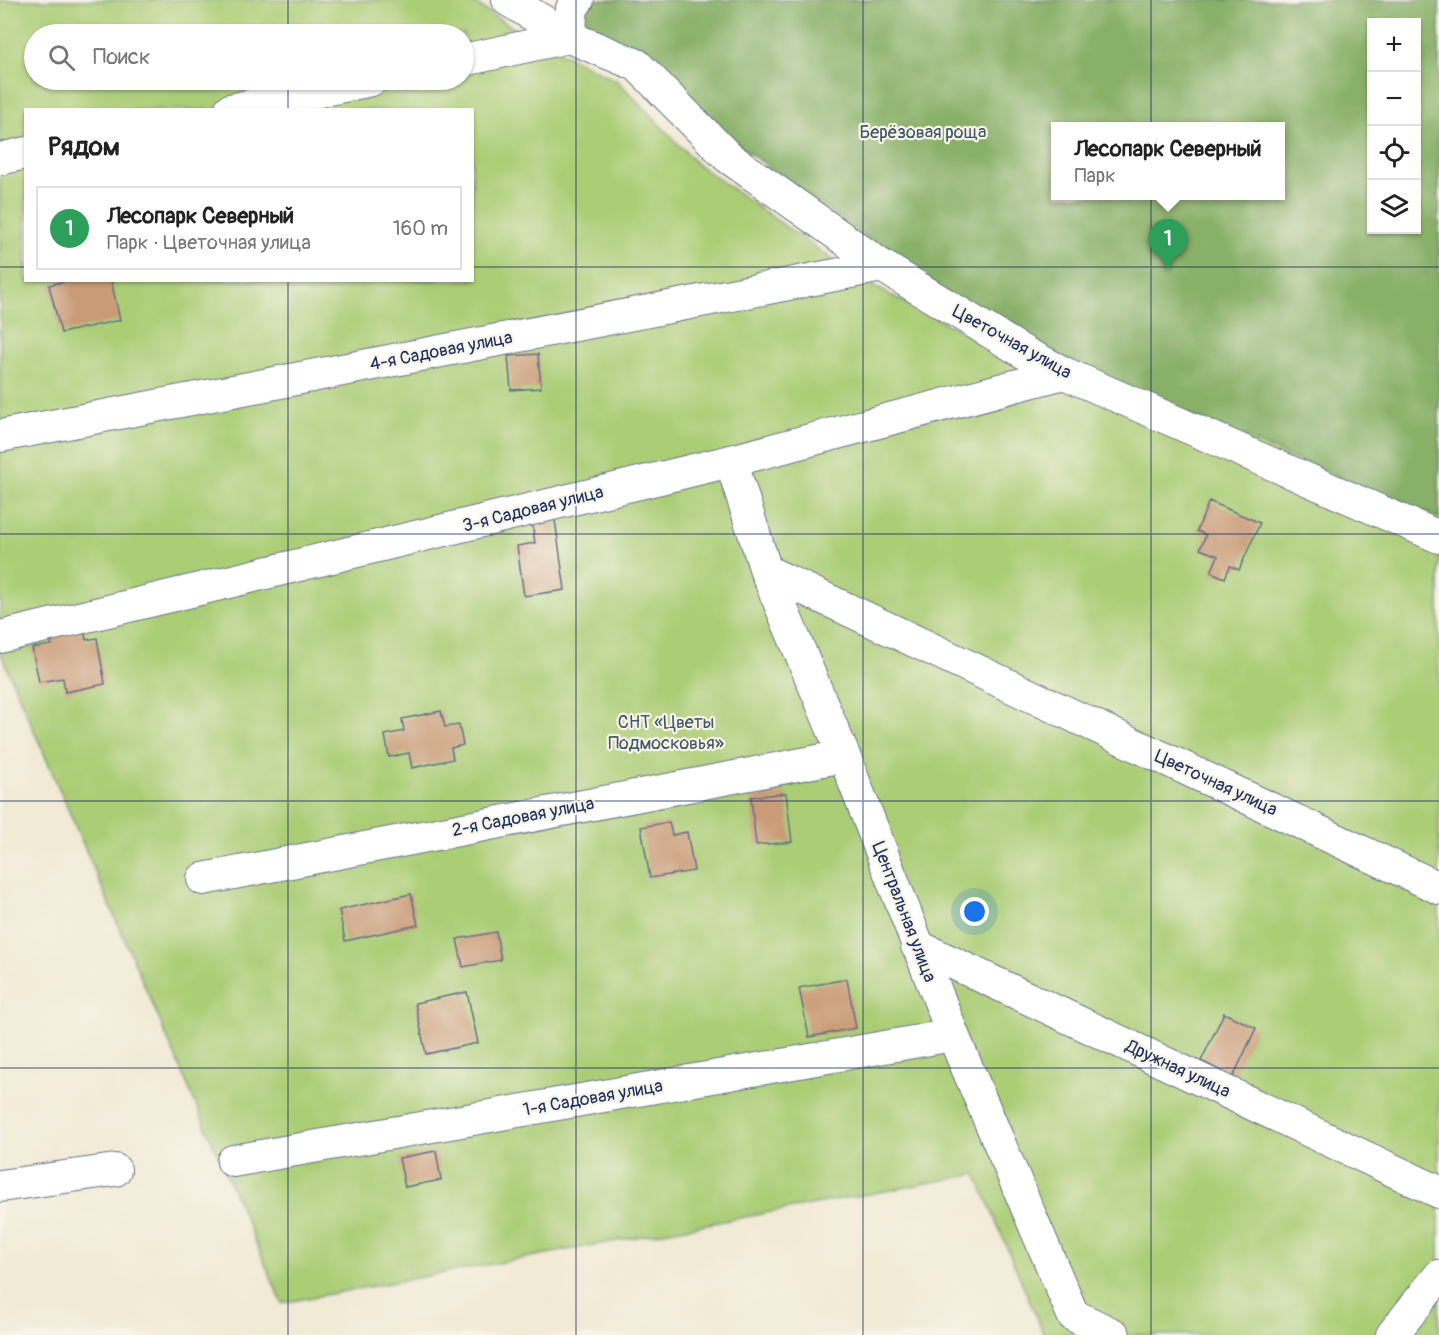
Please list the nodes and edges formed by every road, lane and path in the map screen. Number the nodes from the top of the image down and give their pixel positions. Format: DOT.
graph roads {
  1 [pos="508,0"];
  2 [pos="578,0"];
  3 [pos="569,37"];
  4 [pos="474,58"];
  5 [pos="324,90"];
  6 [pos="239,108"];
  7 [pos="24,153"];
  8 [pos="0,159"];
  9 [pos="882,266"];
  10 [pos="1064,373"];
  11 [pos="0,436"];
  12 [pos="732,461"];
  13 [pos="1439,537"];
  14 [pos="766,571"];
  15 [pos="0,637"];
  16 [pos="844,756"];
  17 [pos="202,879"];
  18 [pos="1439,888"];
  19 [pos="917,946"];
  20 [pos="953,1035"];
  21 [pos="232,1161"];
  22 [pos="115,1170"];
  23 [pos="0,1186"];
  24 [pos="1439,1192"];
  25 [pos="1439,1276"];
  26 [pos="1114,1335"];
  27 [pos="1392,1335"];
  1 -- 3 [label="street"];
  2 -- 3 [label="street"];
  3 -- 4 [label="street"];
  3 -- 9 [label="street, Цветочная улица"];
  5 -- 6 [label="street"];
  7 -- 8 [label="street"];
  9 -- 10 [label="street, Цветочная улица"];
  9 -- 11 [label="street, 4-я Садовая улица"];
  10 -- 12 [label="street, 3-я Садовая улица"];
  10 -- 13 [label="street, Цветочная улица"];
  12 -- 14 [label="street, Центральная улица"];
  12 -- 15 [label="street, 3-я Садовая улица"];
  14 -- 16 [label="street, Центральная улица"];
  14 -- 18 [label="street, Цветочная улица"];
  16 -- 17 [label="street, 2-я Садовая улица"];
  16 -- 19 [label="street, Центральная улица"];
  19 -- 20 [label="street, Центральная улица"];
  19 -- 24 [label="street, Дружная улица"];
  20 -- 21 [label="street, 1-я Садовая улица"];
  20 -- 26 [label="street, Центральная улица"];
  22 -- 23 [label="street"];
  25 -- 27 [label="street"];
}
